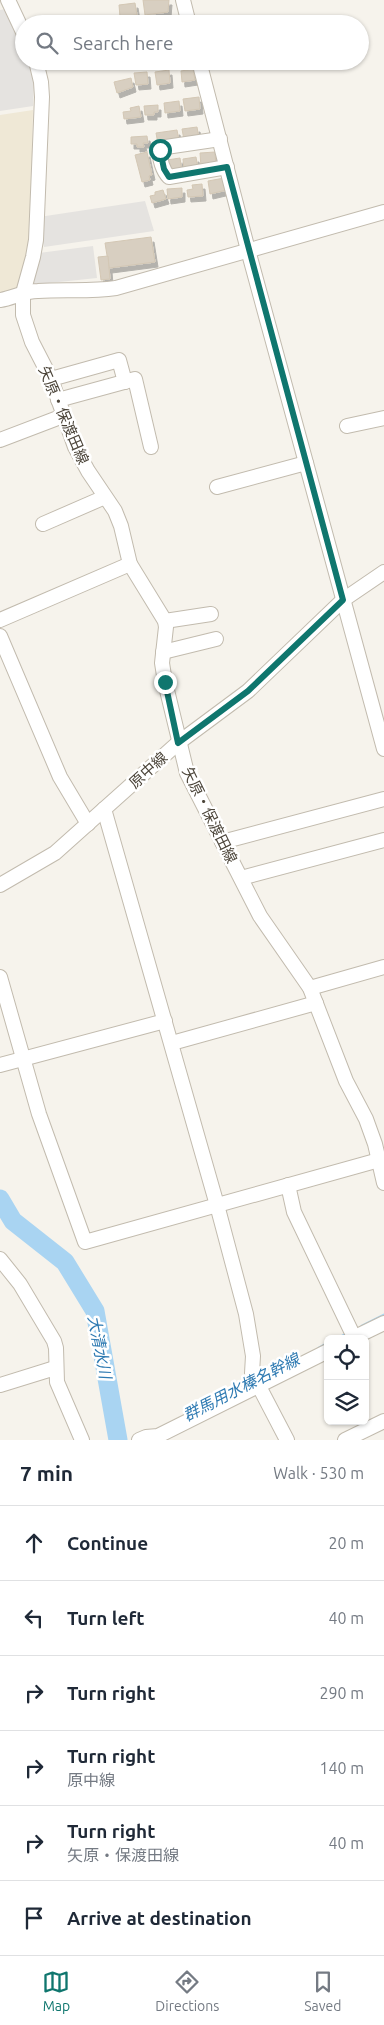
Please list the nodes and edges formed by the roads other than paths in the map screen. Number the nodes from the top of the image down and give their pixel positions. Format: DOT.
graph roads {
  1 [pos="183,0"];
  2 [pos="6,3"];
  3 [pos="187,15"];
  4 [pos="15,18"];
  5 [pos="38,70"];
  6 [pos="201,70"];
  7 [pos="220,139"];
  8 [pos="227,167"];
  9 [pos="384,212"];
  10 [pos="248,250"];
  11 [pos="23,292"];
  12 [pos="0,300"];
  13 [pos="51,379"];
  14 [pos="125,382"];
  15 [pos="58,400"];
  16 [pos="63,416"];
  17 [pos="384,418"];
  18 [pos="348,426"];
  19 [pos="0,440"];
  20 [pos="151,448"];
  21 [pos="306,463"];
  22 [pos="218,487"];
  23 [pos="105,497"];
  24 [pos="44,524"];
  25 [pos="130,564"];
  26 [pos="384,572"];
  27 [pos="343,600"];
  28 [pos="211,614"];
  29 [pos="0,620"];
  30 [pos="165,621"];
  31 [pos="0,636"];
  32 [pos="216,639"];
  33 [pos="163,652"];
  34 [pos="178,743"];
  35 [pos="384,749"];
  36 [pos="384,799"];
  37 [pos="104,809"];
  38 [pos="88,824"];
  39 [pos="384,840"];
  40 [pos="222,842"];
  41 [pos="241,878"];
  42 [pos="0,886"];
  43 [pos="384,967"];
  44 [pos="0,977"];
  45 [pos="310,988"];
  46 [pos="316,1003"];
  47 [pos="165,1021"];
  48 [pos="172,1043"];
  49 [pos="23,1059"];
  50 [pos="0,1065"];
  51 [pos="379,1160"];
  52 [pos="384,1183"];
  53 [pos="288,1185"];
  54 [pos="217,1205"];
  55 [pos="0,1259"];
  56 [pos="384,1323"];
  57 [pos="352,1335"];
  58 [pos="359,1335"];
  59 [pos="324,1353"];
  60 [pos="55,1368"];
  61 [pos="0,1385"];
  62 [pos="259,1386"];
  63 [pos="384,1420"];
  64 [pos="82,1440"];
  65 [pos="139,1440"];
  66 [pos="287,1440"];
  67 [pos="344,1440"];
  1 -- 3 [label="street"];
  2 -- 4 [label="street"];
  5 -- 11 [label="street, 矢原・保渡田線"];
  6 -- 7 [label="street"];
  7 -- 8 [label="street"];
  7 -- 8 [label="street"];
  8 -- 10 [label="street"];
  9 -- 10 [label="street"];
  10 -- 11 [label="street"];
  10 -- 21 [label="street"];
  11 -- 12 [label="street"];
  11 -- 13 [label="street, 矢原・保渡田線"];
  13 -- 14 [label="street"];
  13 -- 15 [label="street, 矢原・保渡田線"];
  14 -- 15 [label="street"];
  14 -- 20 [label="street"];
  15 -- 16 [label="street, 矢原・保渡田線"];
  16 -- 19 [label="street"];
  16 -- 23 [label="street, 矢原・保渡田線"];
  17 -- 18 [label="street"];
  21 -- 22 [label="street"];
  21 -- 27 [label="street"];
  23 -- 24 [label="street"];
  23 -- 25 [label="street, 矢原・保渡田線"];
  25 -- 29 [label="street"];
  25 -- 30 [label="street, 矢原・保渡田線"];
  26 -- 27 [label="street, 原中線"];
  27 -- 34 [label="street, 原中線"];
  27 -- 35 [label="street"];
  28 -- 30 [label="street"];
  30 -- 33 [label="street, 矢原・保渡田線"];
  31 -- 38 [label="street"];
  32 -- 33 [label="street"];
  33 -- 34 [label="street, 矢原・保渡田線"];
  34 -- 37 [label="street, 原中線"];
  34 -- 40 [label="street, 矢原・保渡田線"];
  36 -- 40 [label="street"];
  37 -- 38 [label="street, 原中線"];
  37 -- 47 [label="street"];
  38 -- 42 [label="street, 原中線"];
  39 -- 41 [label="street"];
  40 -- 41 [label="street, 矢原・保渡田線"];
  41 -- 45 [label="street, 矢原・保渡田線"];
  43 -- 45 [label="street"];
  44 -- 49 [label="street"];
  45 -- 46 [label="street, 矢原・保渡田線"];
  46 -- 48 [label="street"];
  46 -- 51 [label="street, 矢原・保渡田線"];
  47 -- 48 [label="street"];
  47 -- 49 [label="street"];
  48 -- 54 [label="street"];
  49 -- 50 [label="street"];
  49 -- 54 [label="street"];
  51 -- 52 [label="street, 矢原・保渡田線"];
  51 -- 53 [label="street"];
  53 -- 54 [label="street"];
  53 -- 57 [label="street"];
  54 -- 62 [label="street"];
  55 -- 60 [label="street"];
  56 -- 58 [label="street"];
  59 -- 62 [label="street"];
  60 -- 61 [label="street"];
  60 -- 64 [label="street"];
  62 -- 65 [label="street"];
  62 -- 66 [label="street"];
  63 -- 67 [label="street"];
}
